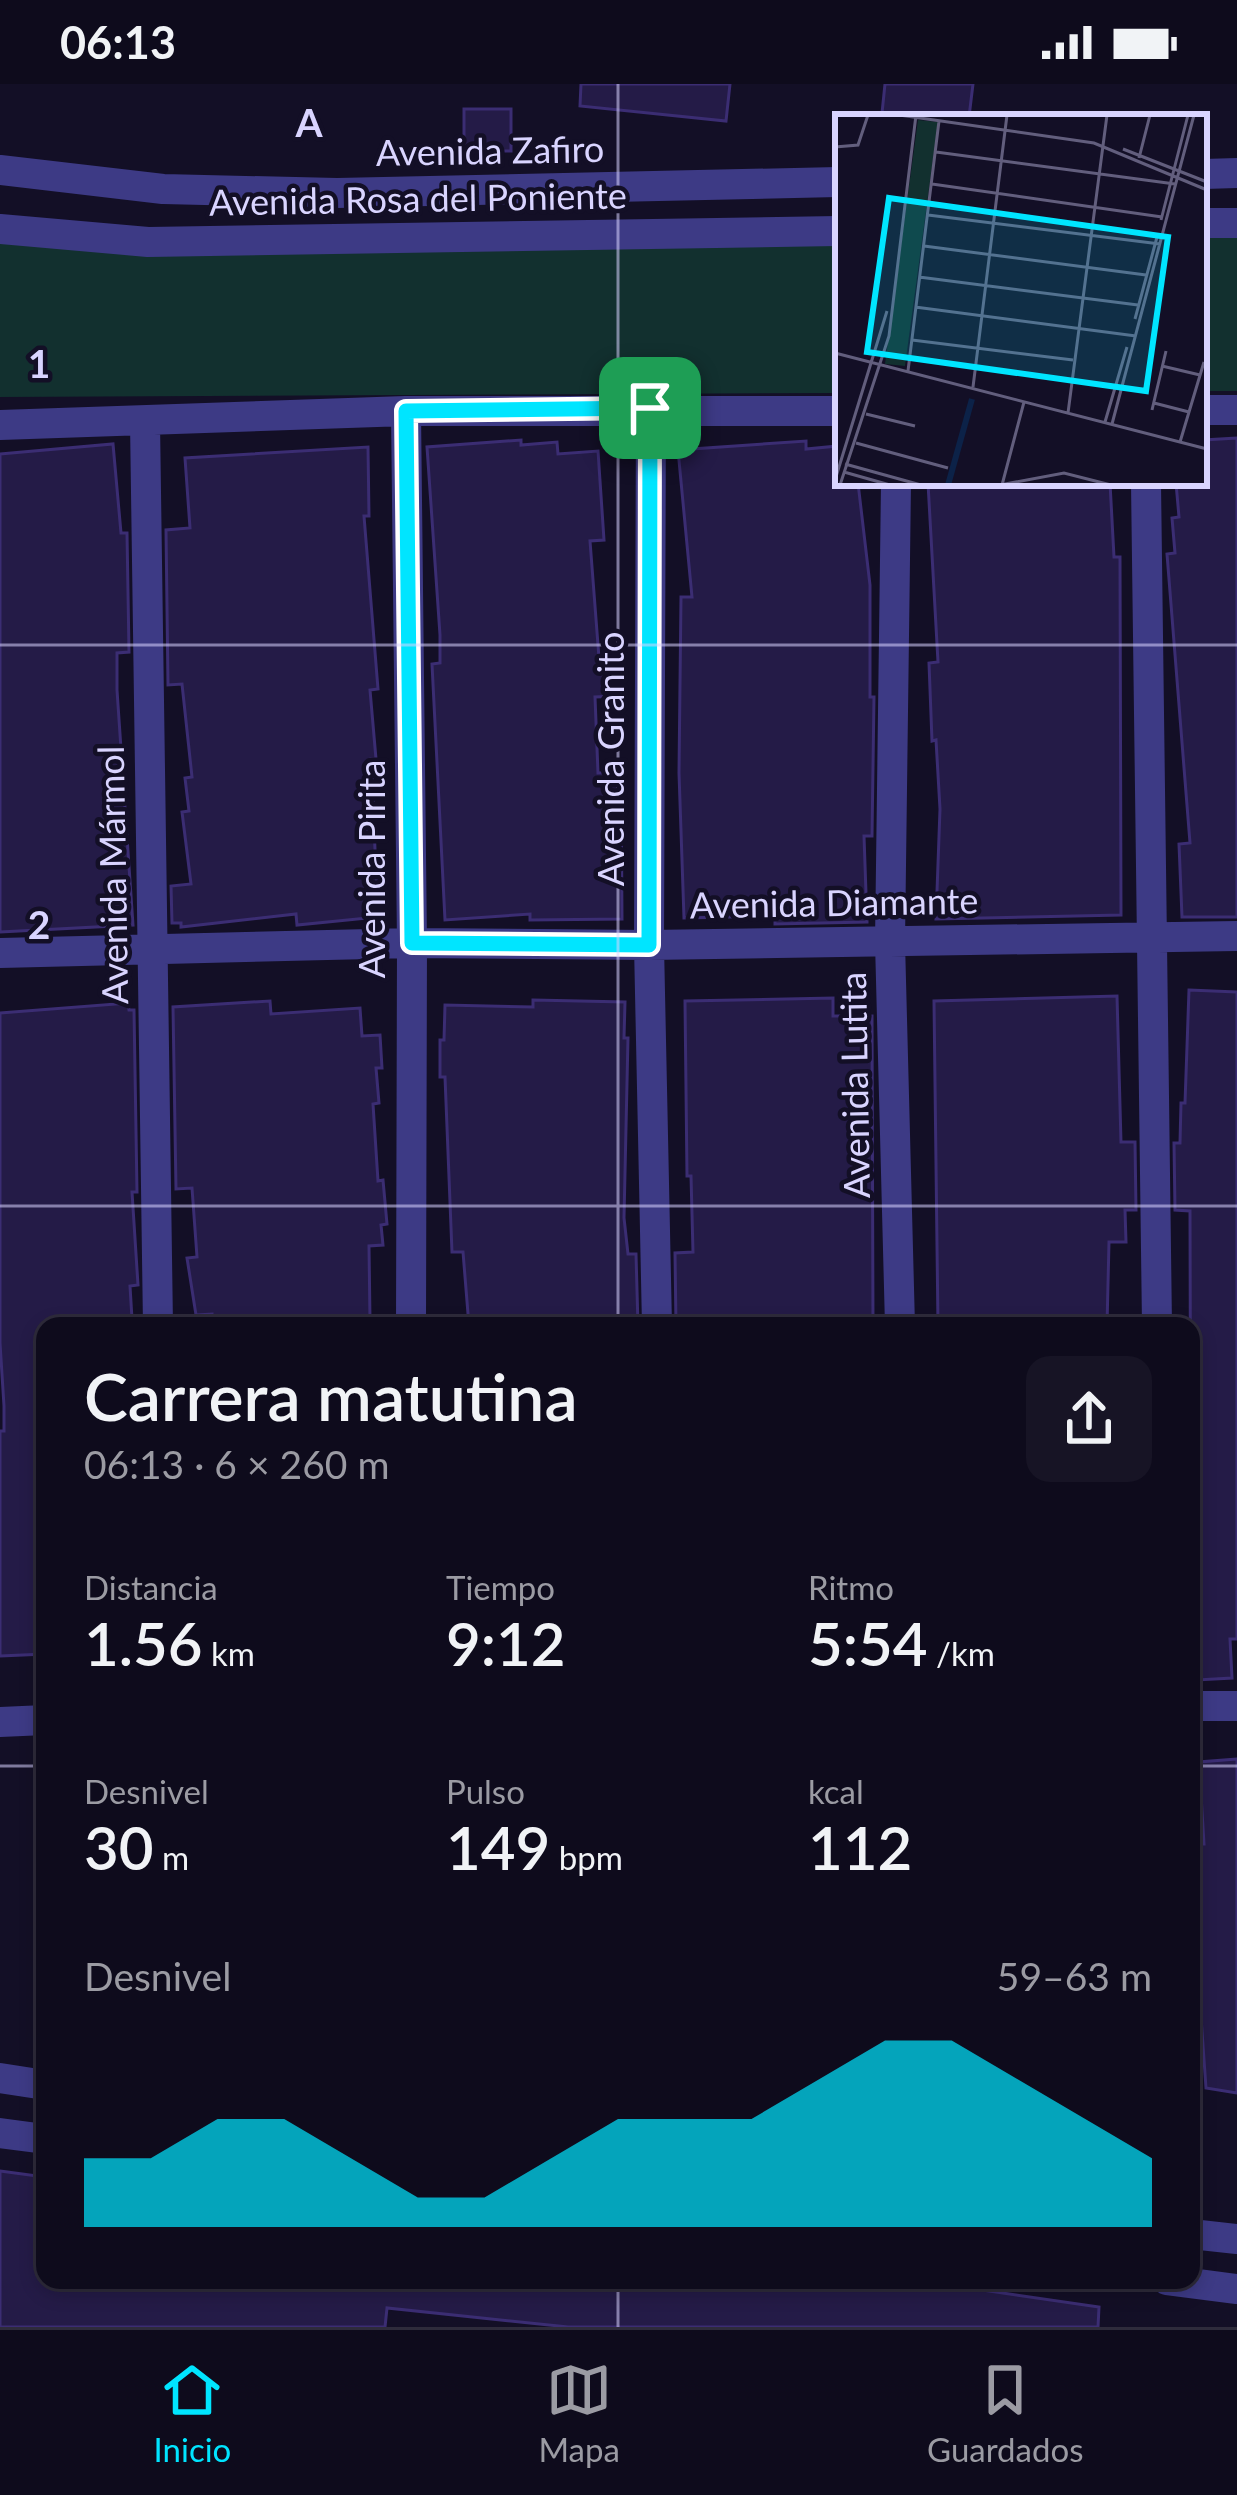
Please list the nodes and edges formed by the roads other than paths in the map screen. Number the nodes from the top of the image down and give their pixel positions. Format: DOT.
graph roads {
  1 [pos="0,170"];
  2 [pos="1237,173"];
  3 [pos="1207,174"];
  4 [pos="835,182"];
  5 [pos="0,229"];
  6 [pos="835,231"];
  7 [pos="650,408"];
  8 [pos="406,411"];
  9 [pos="835,411"];
  10 [pos="145,422"];
  11 [pos="0,424"];
  12 [pos="896,486"];
  13 [pos="1146,486"];
  14 [pos="1149,936"];
  15 [pos="1237,936"];
  16 [pos="890,942"];
  17 [pos="412,943"];
  18 [pos="649,945"];
  19 [pos="153,951"];
  20 [pos="0,953"];
  21 [pos="158,1317"];
  22 [pos="411,1317"];
  23 [pos="656,1317"];
  24 [pos="900,1317"];
  25 [pos="1157,1317"];
  26 [pos="1200,1706"];
  27 [pos="1237,1706"];
  28 [pos="36,1720"];
  29 [pos="0,1722"];
  30 [pos="0,2078"];
  31 [pos="36,2083"];
  32 [pos="0,2133"];
  33 [pos="36,2138"];
  34 [pos="1200,2235"];
  35 [pos="1237,2239"];
  36 [pos="1200,2284"];
  37 [pos="1237,2289"];
  1 -- 4 [label="street, Avenida Zafiro"];
  2 -- 3 [label="street"];
  5 -- 6 [label="street, Avenida Rosa del Poniente"];
  7 -- 8 [label="street"];
  7 -- 9 [label="street"];
  7 -- 18 [label="street, Avenida Granito"];
  8 -- 10 [label="street"];
  8 -- 17 [label="street, Avenida Pirita"];
  10 -- 11 [label="street"];
  10 -- 19 [label="street, Avenida Mármol"];
  12 -- 16 [label="street, Avenida Lutita"];
  13 -- 14 [label="street"];
  14 -- 15 [label="street, Avenida Diamante"];
  14 -- 16 [label="street, Avenida Diamante"];
  14 -- 25 [label="street"];
  16 -- 18 [label="street, Avenida Diamante"];
  16 -- 24 [label="street, Avenida Lutita"];
  17 -- 18 [label="street, Avenida Diamante"];
  17 -- 19 [label="street, Avenida Diamante"];
  17 -- 22 [label="street, Avenida Pirita"];
  18 -- 23 [label="street, Avenida Granito"];
  19 -- 20 [label="street, Avenida Diamante"];
  19 -- 21 [label="street, Avenida Mármol"];
  26 -- 27 [label="street"];
  28 -- 29 [label="street"];
  30 -- 31 [label="street"];
  32 -- 33 [label="street"];
  34 -- 35 [label="street"];
  36 -- 37 [label="street"];
}
